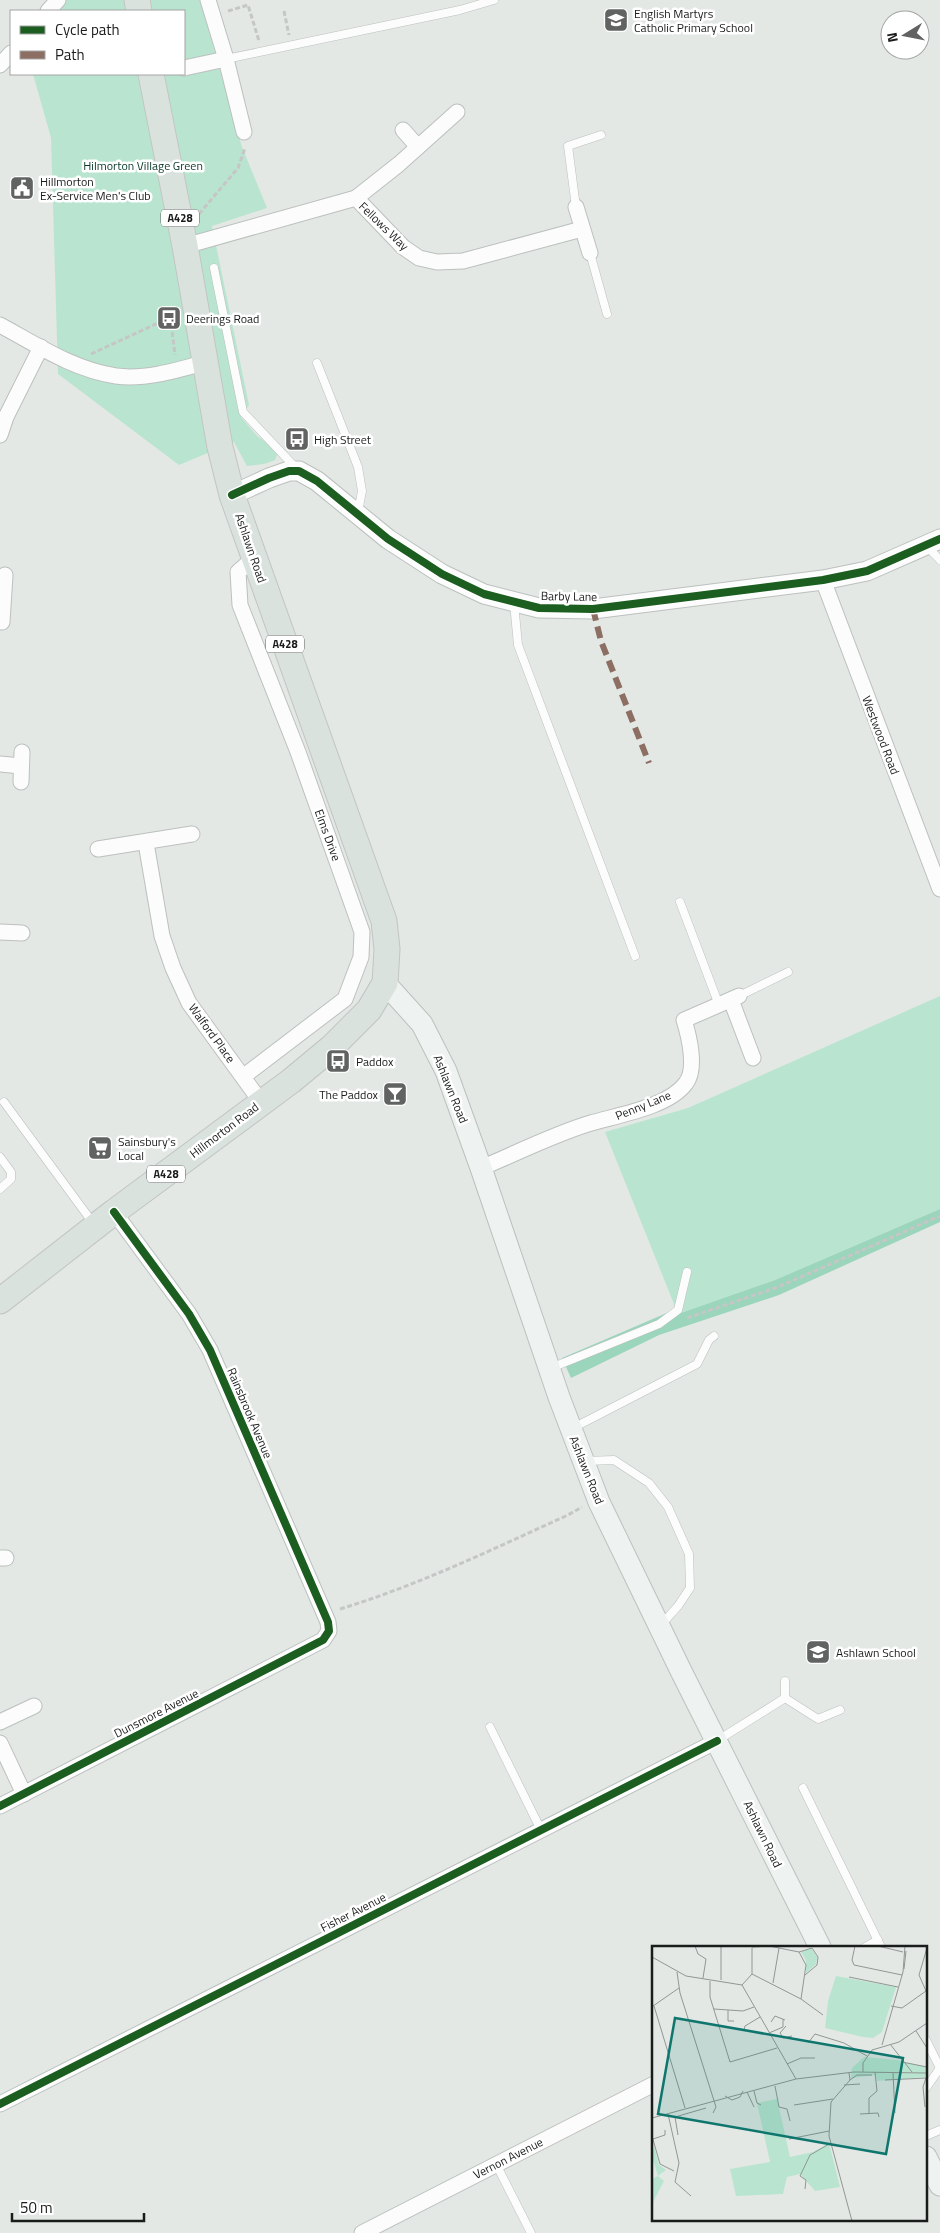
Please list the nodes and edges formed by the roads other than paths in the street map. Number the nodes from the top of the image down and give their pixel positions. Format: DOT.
graph roads {
  1 [pos="58,0"];
  2 [pos="208,0"];
  3 [pos="494,0"];
  4 [pos="49,10"];
  5 [pos="10,54"];
  6 [pos="226,59"];
  7 [pos="0,65"];
  8 [pos="185,68"];
  9 [pos="154,75"];
  10 [pos="457,112"];
  11 [pos="403,130"];
  12 [pos="244,132"];
  13 [pos="601,135"];
  14 [pos="418,147"];
  15 [pos="356,198"];
  16 [pos="576,207"];
  17 [pos="582,229"];
  18 [pos="194,243"];
  19 [pos="590,253"];
  20 [pos="214,268"];
  21 [pos="606,314"];
  22 [pos="0,325"];
  23 [pos="40,347"];
  24 [pos="207,362"];
  25 [pos="317,363"];
  26 [pos="0,435"];
  27 [pos="299,471"];
  28 [pos="232,495"];
  29 [pos="357,514"];
  30 [pos="933,542"];
  31 [pos="254,558"];
  32 [pos="940,560"];
  33 [pos="4,575"];
  34 [pos="823,580"];
  35 [pos="1,595"];
  36 [pos="514,601"];
  37 [pos="2,622"];
  38 [pos="0,764"];
  39 [pos="21,782"];
  40 [pos="192,834"];
  41 [pos="146,843"];
  42 [pos="98,849"];
  43 [pos="940,890"];
  44 [pos="680,902"];
  45 [pos="384,921"];
  46 [pos="0,932"];
  47 [pos="22,933"];
  48 [pos="635,956"];
  49 [pos="788,972"];
  50 [pos="385,983"];
  51 [pos="730,1000"];
  52 [pos="753,1058"];
  53 [pos="244,1076"];
  54 [pos="4,1102"];
  55 [pos="261,1102"];
  56 [pos="0,1157"];
  57 [pos="481,1168"];
  58 [pos="0,1189"];
  59 [pos="105,1220"];
  60 [pos="687,1272"];
  61 [pos="0,1301"];
  62 [pos="714,1336"];
  63 [pos="549,1368"];
  64 [pos="571,1429"];
  65 [pos="584,1461"];
  66 [pos="659,1628"];
  67 [pos="323,1640"];
  68 [pos="785,1681"];
  69 [pos="785,1698"];
  70 [pos="34,1706"];
  71 [pos="840,1710"];
  72 [pos="0,1722"];
  73 [pos="490,1727"];
  74 [pos="717,1741"];
  75 [pos="0,1743"];
  76 [pos="804,1788"];
  77 [pos="24,1794"];
  78 [pos="0,1806"];
  79 [pos="541,1830"];
  80 [pos="879,1944"];
  81 [pos="820,1946"];
  82 [pos="928,2044"];
  83 [pos="940,2068"];
  84 [pos="652,2085"];
  85 [pos="928,2085"];
  86 [pos="0,2104"];
  87 [pos="940,2130"];
  88 [pos="928,2135"];
  89 [pos="928,2161"];
  90 [pos="496,2164"];
  91 [pos="940,2184"];
  92 [pos="362,2233"];
  93 [pos="531,2233"];
  1 -- 4 [label="street"];
  2 -- 6 [label="street"];
  3 -- 6 [label="lane"];
  5 -- 7 [label="street"];
  6 -- 8 [label="street"];
  6 -- 12 [label="street"];
  9 -- 18 [label="highway, Ashlawn Road / A428"];
  10 -- 14 [label="street"];
  11 -- 14 [label="street"];
  13 -- 16 [label="lane"];
  14 -- 15 [label="street"];
  15 -- 17 [label="street, Fellows Way"];
  15 -- 18 [label="street, Fellows Way"];
  16 -- 17 [label="street"];
  17 -- 19 [label="street"];
  18 -- 24 [label="highway, Ashlawn Road / A428"];
  19 -- 21 [label="lane"];
  20 -- 27 [label="lane"];
  22 -- 23 [label="street"];
  23 -- 24 [label="street"];
  23 -- 26 [label="street"];
  24 -- 28 [label="highway, Ashlawn Road / A428"];
  25 -- 29 [label="lane"];
  27 -- 28 [label="street"];
  27 -- 29 [label="street, Barby Lane"];
  28 -- 31 [label="highway, Ashlawn Road / A428"];
  29 -- 36 [label="street, Barby Lane"];
  30 -- 32 [label="lane"];
  30 -- 34 [label="street, Barby Lane"];
  31 -- 45 [label="highway, Ashlawn Road / A428"];
  31 -- 53 [label="street, Elms Drive"];
  33 -- 35 [label="street"];
  34 -- 36 [label="street, Barby Lane"];
  34 -- 43 [label="street, Westwood Road"];
  35 -- 37 [label="street"];
  36 -- 48 [label="lane"];
  38 -- 39 [label="street"];
  40 -- 41 [label="street"];
  41 -- 42 [label="street"];
  41 -- 53 [label="street, Walford Place"];
  44 -- 51 [label="lane"];
  45 -- 50 [label="highway, Hillmorton Road / A428"];
  46 -- 47 [label="street"];
  49 -- 51 [label="lane"];
  50 -- 55 [label="highway, Hillmorton Road / A428"];
  50 -- 57 [label="main road, Ashlawn Road"];
  51 -- 52 [label="street"];
  51 -- 57 [label="street, Penny Lane"];
  53 -- 55 [label="street, Walford Place"];
  54 -- 59 [label="lane"];
  55 -- 59 [label="highway, Hillmorton Road / A428"];
  56 -- 58 [label="lane"];
  57 -- 63 [label="main road, Ashlawn Road"];
  59 -- 61 [label="highway, Hillmorton Road / A428"];
  59 -- 67 [label="street, Rainsbrook Avenue"];
  60 -- 63 [label="lane"];
  62 -- 64 [label="lane"];
  63 -- 64 [label="main road, Ashlawn Road"];
  64 -- 65 [label="main road, Ashlawn Road"];
  65 -- 66 [label="main road, Ashlawn Road"];
  65 -- 66 [label="lane"];
  66 -- 74 [label="main road, Ashlawn Road"];
  67 -- 77 [label="street, Dunsmore Avenue"];
  68 -- 69 [label="lane"];
  69 -- 71 [label="lane"];
  69 -- 74 [label="lane"];
  70 -- 72 [label="street"];
  73 -- 79 [label="lane"];
  74 -- 79 [label="street, Fisher Avenue"];
  74 -- 81 [label="main road, Ashlawn Road"];
  75 -- 77 [label="street"];
  76 -- 80 [label="lane"];
  77 -- 78 [label="street, Dunsmore Avenue"];
  79 -- 86 [label="street, Fisher Avenue"];
  82 -- 83 [label="lane"];
  83 -- 85 [label="lane"];
  84 -- 90 [label="street, Vernon Avenue"];
  87 -- 88 [label="lane"];
  89 -- 91 [label="main road"];
  90 -- 92 [label="street, Vernon Avenue"];
  90 -- 93 [label="lane"];
}
